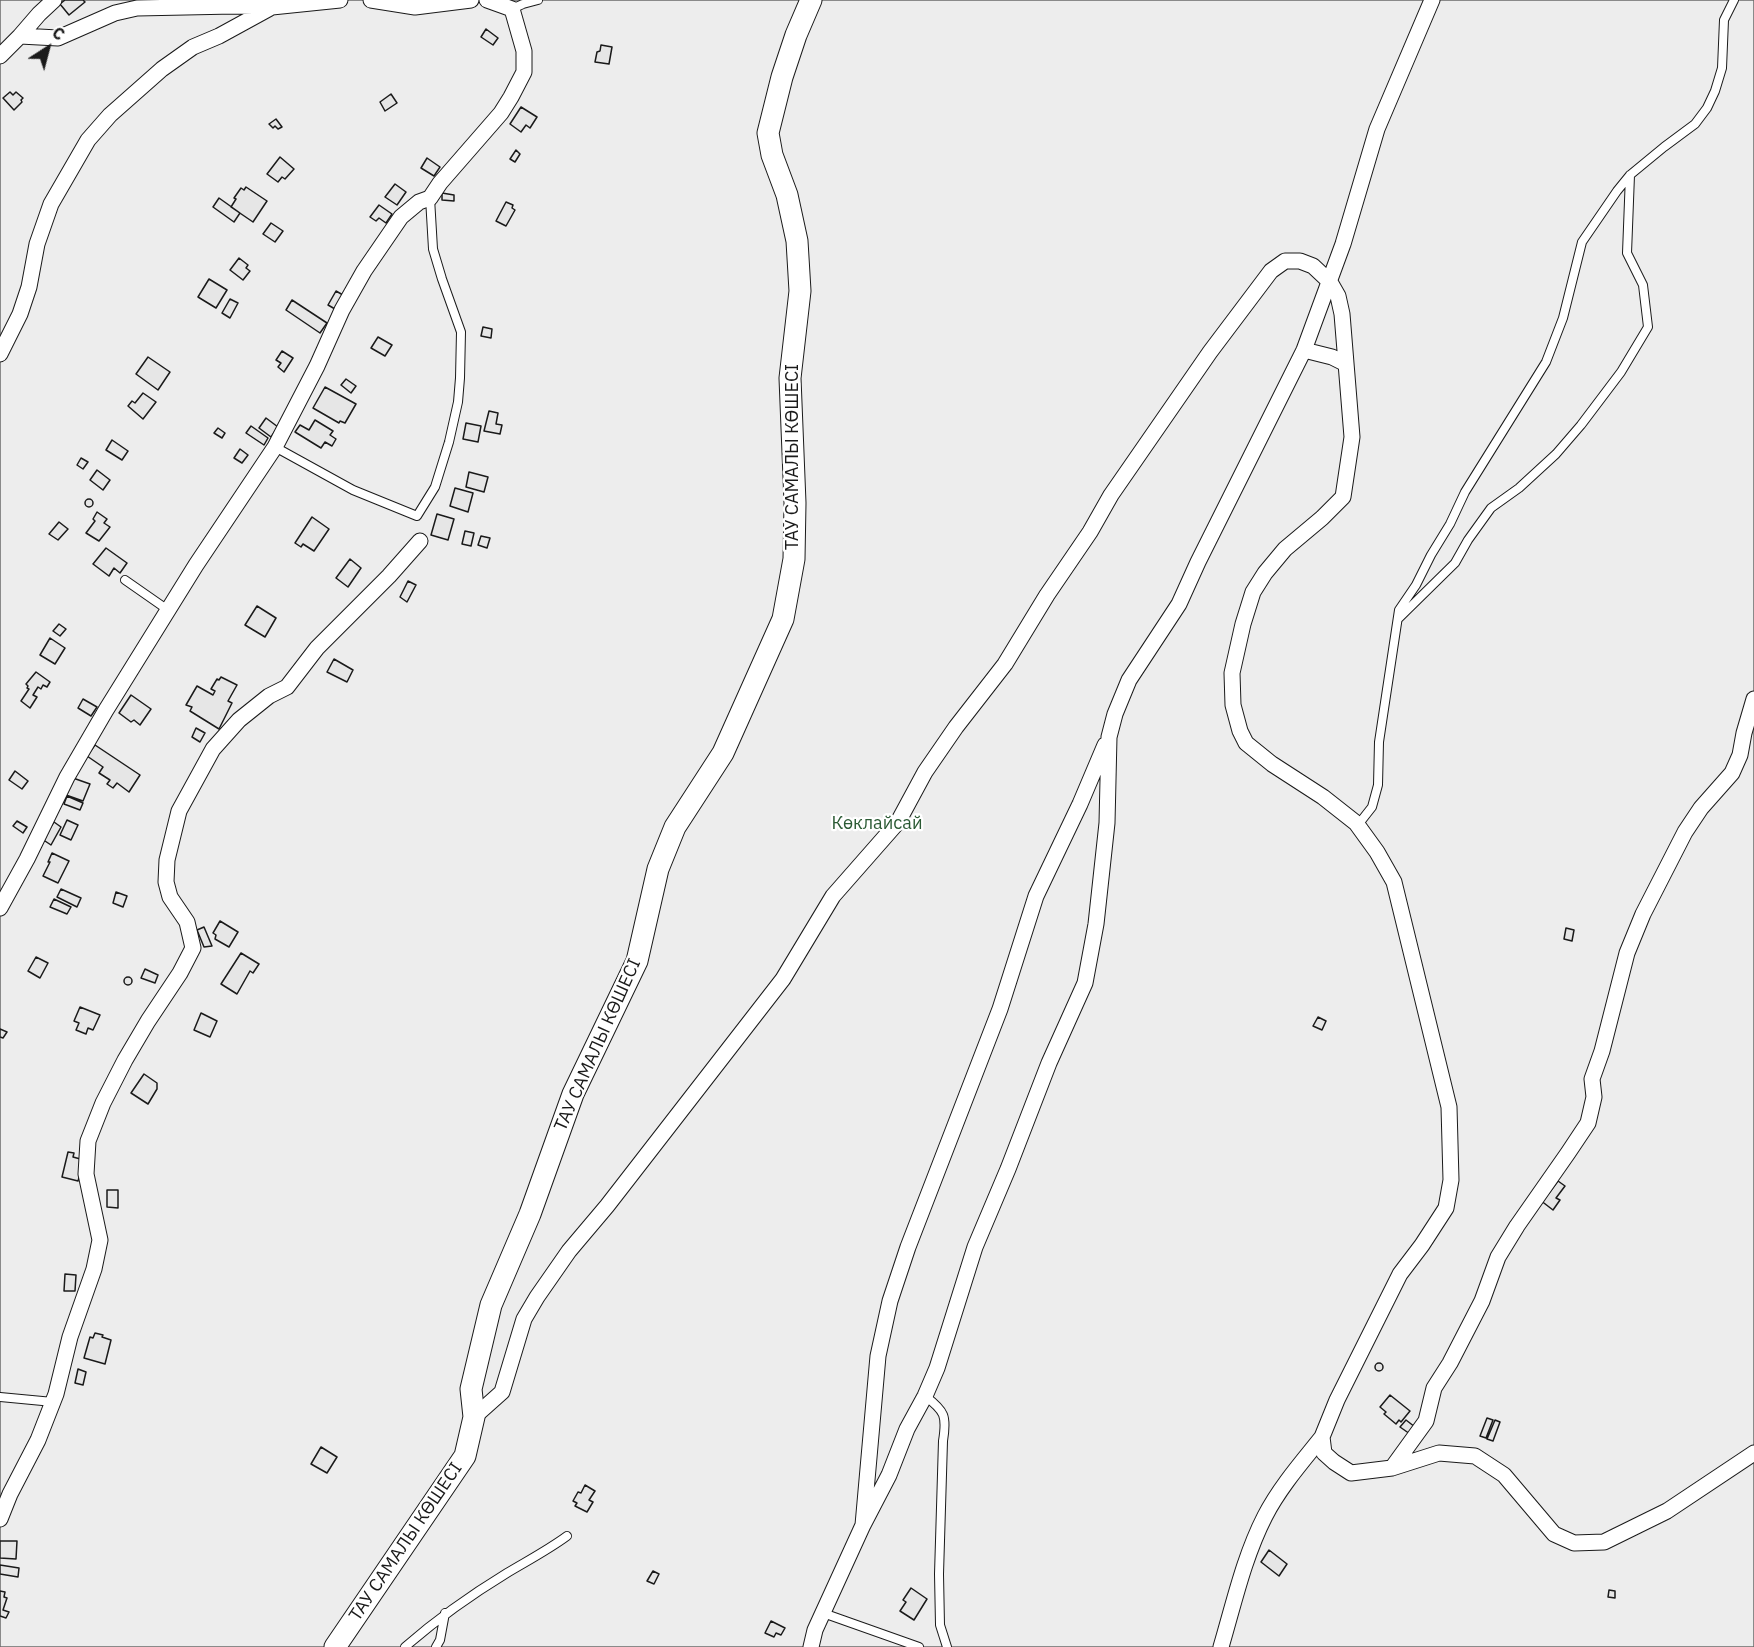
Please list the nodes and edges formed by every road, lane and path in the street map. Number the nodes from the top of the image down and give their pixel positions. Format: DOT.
graph roads {
  1 [pos="54,0"];
  2 [pos="340,0"];
  3 [pos="371,0"];
  4 [pos="471,0"];
  5 [pos="487,0"];
  6 [pos="538,0"];
  7 [pos="811,0"];
  8 [pos="1432,0"];
  9 [pos="1734,0"];
  10 [pos="272,7"];
  11 [pos="512,9"];
  12 [pos="20,36"];
  13 [pos="0,56"];
  14 [pos="1630,175"];
  15 [pos="430,198"];
  16 [pos="1330,282"];
  17 [pos="1304,350"];
  18 [pos="0,354"];
  19 [pos="1346,364"];
  20 [pos="275,447"];
  21 [pos="420,541"];
  22 [pos="125,580"];
  23 [pos="168,610"];
  24 [pos="1398,619"];
  25 [pos="1754,699"];
  26 [pos="1109,737"];
  27 [pos="1356,823"];
  28 [pos="0,908"];
  29 [pos="925,1396"];
  30 [pos="0,1397"];
  31 [pos="53,1402"];
  32 [pos="474,1417"];
  33 [pos="1322,1437"];
  34 [pos="1754,1453"];
  35 [pos="1392,1468"];
  36 [pos="0,1519"];
  37 [pos="863,1525"];
  38 [pos="567,1536"];
  39 [pos="445,1613"];
  40 [pos="823,1613"];
  41 [pos="335,1647"];
  42 [pos="405,1647"];
  43 [pos="436,1647"];
  44 [pos="811,1647"];
  45 [pos="919,1647"];
  46 [pos="946,1647"];
  47 [pos="1221,1647"];
  1 -- 12 [label="street"];
  2 -- 10 [label="street"];
  3 -- 4 [label="street"];
  5 -- 11 [label="street"];
  6 -- 11 [label="lane"];
  7 -- 32 [label="street, ТАУ САМАЛЫ КӨШЕСІ"];
  8 -- 16 [label="street"];
  9 -- 14 [label="lane"];
  10 -- 12 [label="street"];
  10 -- 18 [label="street"];
  11 -- 15 [label="street"];
  12 -- 13 [label="street"];
  14 -- 24 [label="lane"];
  14 -- 24 [label="lane"];
  15 -- 20 [label="street"];
  15 -- 20 [label="lane"];
  16 -- 17 [label="street"];
  16 -- 19 [label="street"];
  16 -- 32 [label="street"];
  17 -- 19 [label="street"];
  17 -- 26 [label="street"];
  19 -- 27 [label="street"];
  20 -- 23 [label="street"];
  21 -- 31 [label="street"];
  22 -- 23 [label="lane"];
  23 -- 28 [label="street"];
  24 -- 27 [label="lane"];
  25 -- 35 [label="street"];
  26 -- 29 [label="street"];
  26 -- 37 [label="street"];
  27 -- 33 [label="street"];
  29 -- 37 [label="street"];
  29 -- 46 [label="lane"];
  30 -- 31 [label="lane"];
  31 -- 36 [label="street"];
  32 -- 41 [label="street, ТАУ САМАЛЫ КӨШЕСІ"];
  33 -- 35 [label="street"];
  33 -- 47 [label="street"];
  34 -- 35 [label="street"];
  37 -- 40 [label="street"];
  38 -- 39 [label="lane"];
  39 -- 42 [label="lane"];
  39 -- 43 [label="lane"];
  40 -- 44 [label="street"];
  40 -- 45 [label="lane"];
}
